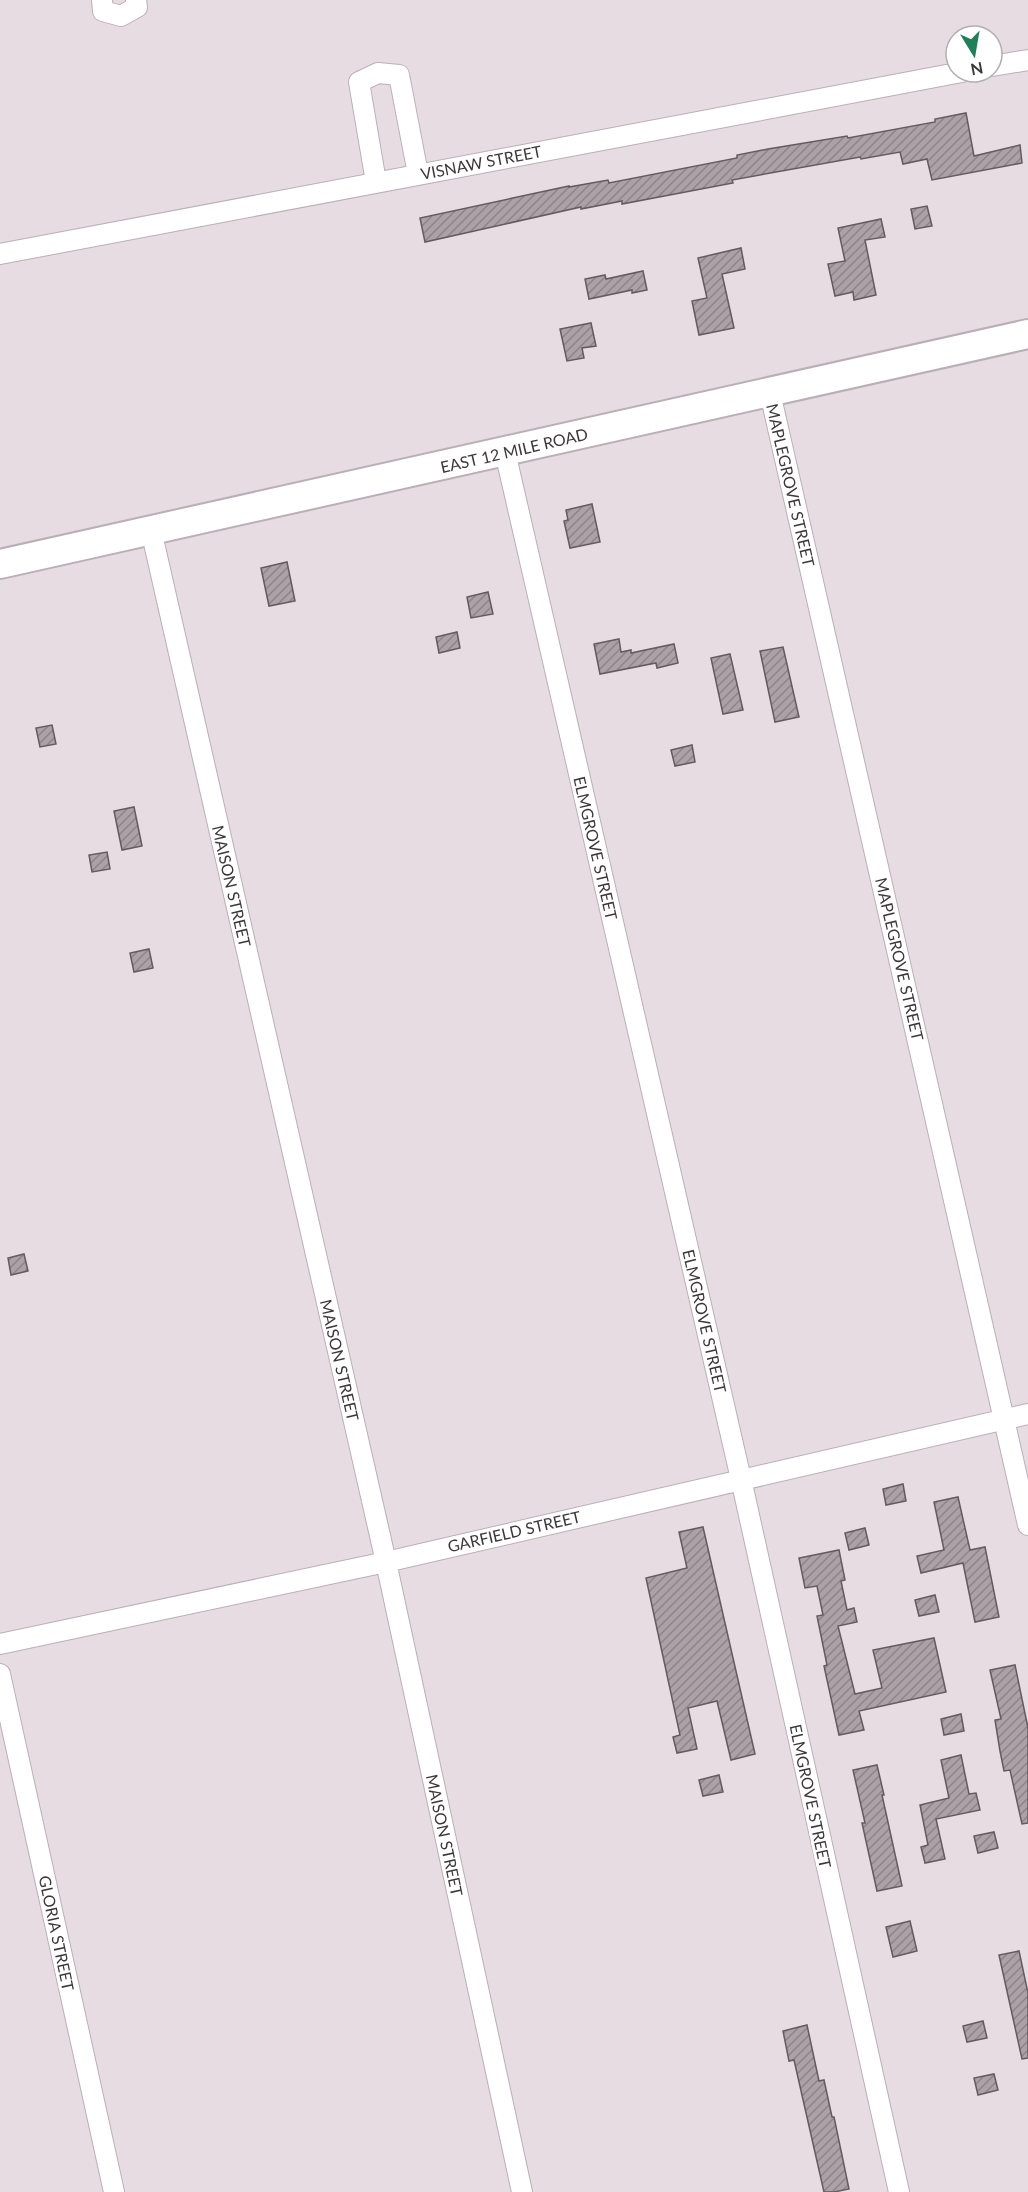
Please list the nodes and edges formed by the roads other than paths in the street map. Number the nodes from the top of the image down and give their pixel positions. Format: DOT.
graph roads {
  1 [pos="102,0"];
  2 [pos="136,0"];
  3 [pos="1028,60"];
  4 [pos="1004,64"];
  5 [pos="944,75"];
  6 [pos="418,174"];
  7 [pos="376,182"];
  8 [pos="0,254"];
  9 [pos="1028,334"];
  10 [pos="770,393"];
  11 [pos="506,452"];
  12 [pos="152,530"];
  13 [pos="0,564"];
  14 [pos="1028,1414"];
  15 [pos="1005,1419"];
  16 [pos="741,1479"];
  17 [pos="1028,1525"];
  18 [pos="386,1562"];
  19 [pos="0,1644"];
  20 [pos="0,1674"];
  21 [pos="114,2192"];
  22 [pos="522,2192"];
  23 [pos="899,2192"];
  1 -- 2 [label="street"];
  3 -- 4 [label="street"];
  5 -- 6 [label="street, VISNAW STREET"];
  6 -- 7 [label="street, VISNAW STREET"];
  6 -- 7 [label="street"];
  7 -- 8 [label="street, VISNAW STREET"];
  9 -- 10 [label="main road, EAST 12 MILE ROAD"];
  10 -- 11 [label="main road, EAST 12 MILE ROAD"];
  10 -- 15 [label="street, MAPLEGROVE STREET"];
  11 -- 12 [label="main road, EAST 12 MILE ROAD"];
  11 -- 16 [label="street, ELMGROVE STREET"];
  12 -- 13 [label="main road, EAST 12 MILE ROAD"];
  12 -- 18 [label="street, MAISON STREET"];
  14 -- 15 [label="street, GARFIELD STREET"];
  15 -- 16 [label="street, GARFIELD STREET"];
  15 -- 17 [label="street, MAPLEGROVE STREET"];
  16 -- 18 [label="street, GARFIELD STREET"];
  16 -- 23 [label="street, ELMGROVE STREET"];
  18 -- 19 [label="street, GARFIELD STREET"];
  18 -- 22 [label="street, MAISON STREET"];
  20 -- 21 [label="street, GLORIA STREET"];
}
